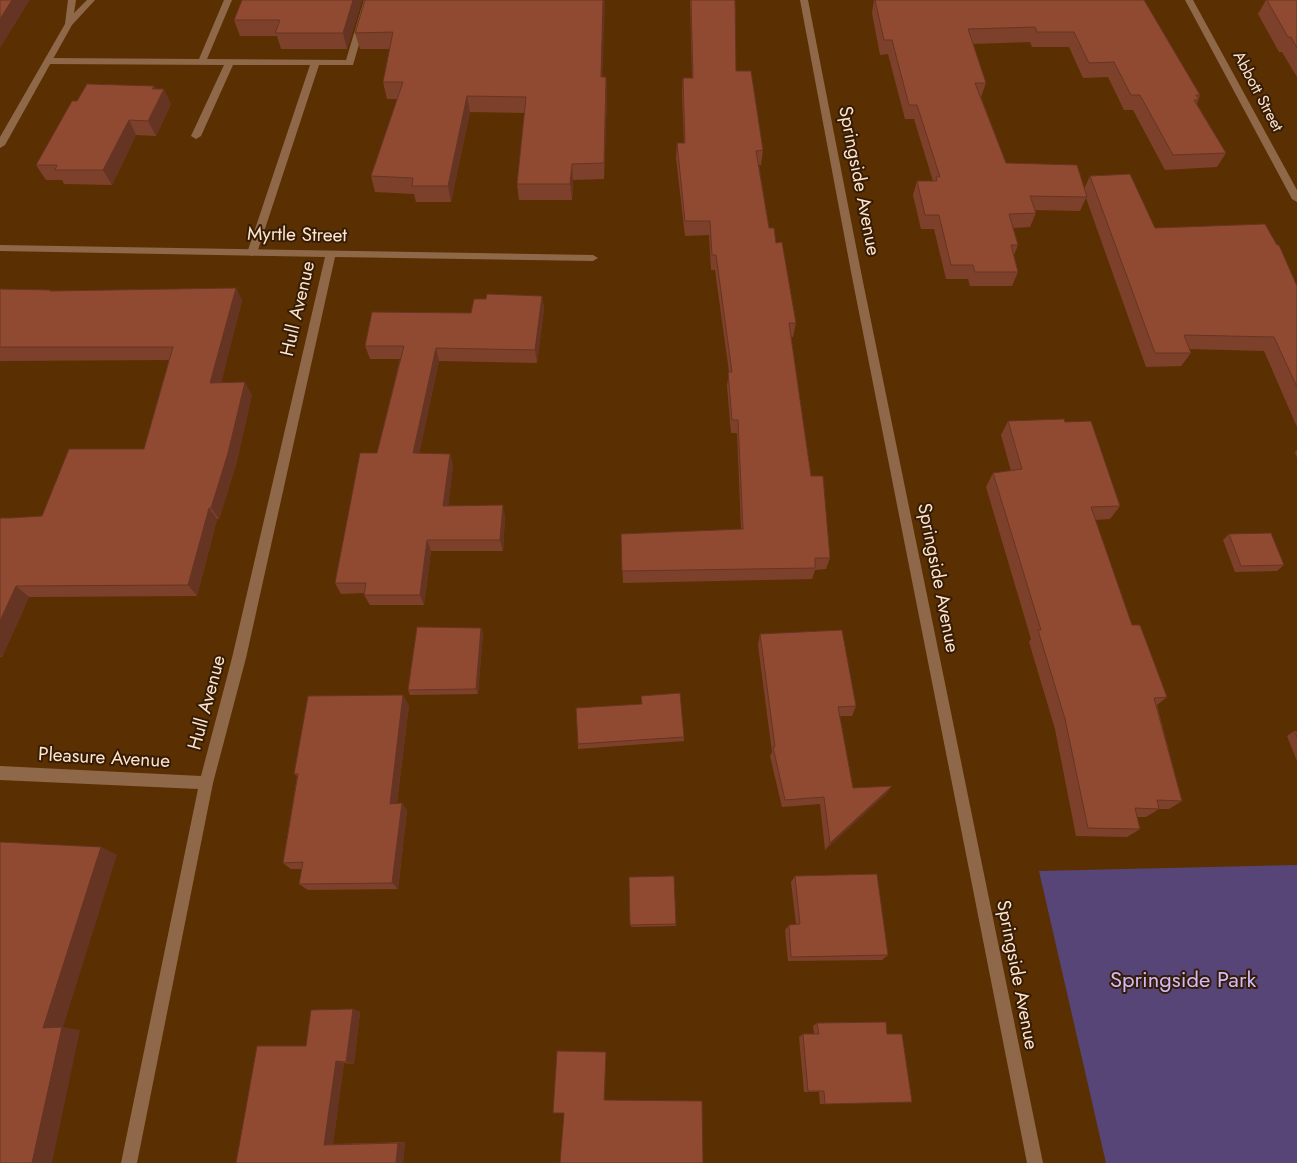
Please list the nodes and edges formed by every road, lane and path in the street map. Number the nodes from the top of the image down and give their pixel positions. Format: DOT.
graph roads {
  1 [pos="72,0"];
  2 [pos="91,0"];
  3 [pos="228,0"];
  4 [pos="368,0"];
  5 [pos="804,0"];
  6 [pos="1189,0"];
  7 [pos="69,24"];
  8 [pos="48,61"];
  9 [pos="202,62"];
  10 [pos="230,62"];
  11 [pos="314,63"];
  12 [pos="196,136"];
  13 [pos="0,145"];
  14 [pos="1297,199"];
  15 [pos="0,248"];
  16 [pos="252,253"];
  17 [pos="330,254"];
  18 [pos="593,258"];
  19 [pos="0,773"];
  20 [pos="206,783"];
  21 [pos="129,1163"];
  22 [pos="1035,1163"];
  1 -- 7 [label="street"];
  2 -- 7 [label="street"];
  3 -- 9 [label="street"];
  4 -- 11 [label="street"];
  5 -- 22 [label="street, Springside Avenue"];
  6 -- 14 [label="street, Abbott Street"];
  7 -- 8 [label="street"];
  8 -- 9 [label="street"];
  8 -- 13 [label="street"];
  9 -- 10 [label="street"];
  10 -- 11 [label="street"];
  10 -- 12 [label="street"];
  11 -- 16 [label="street"];
  15 -- 16 [label="street, Myrtle Street"];
  16 -- 17 [label="street, Myrtle Street"];
  17 -- 18 [label="street, Myrtle Street"];
  17 -- 20 [label="street, Hull Avenue"];
  19 -- 20 [label="street, Pleasure Avenue"];
  20 -- 21 [label="street, Hull Avenue"];
}
